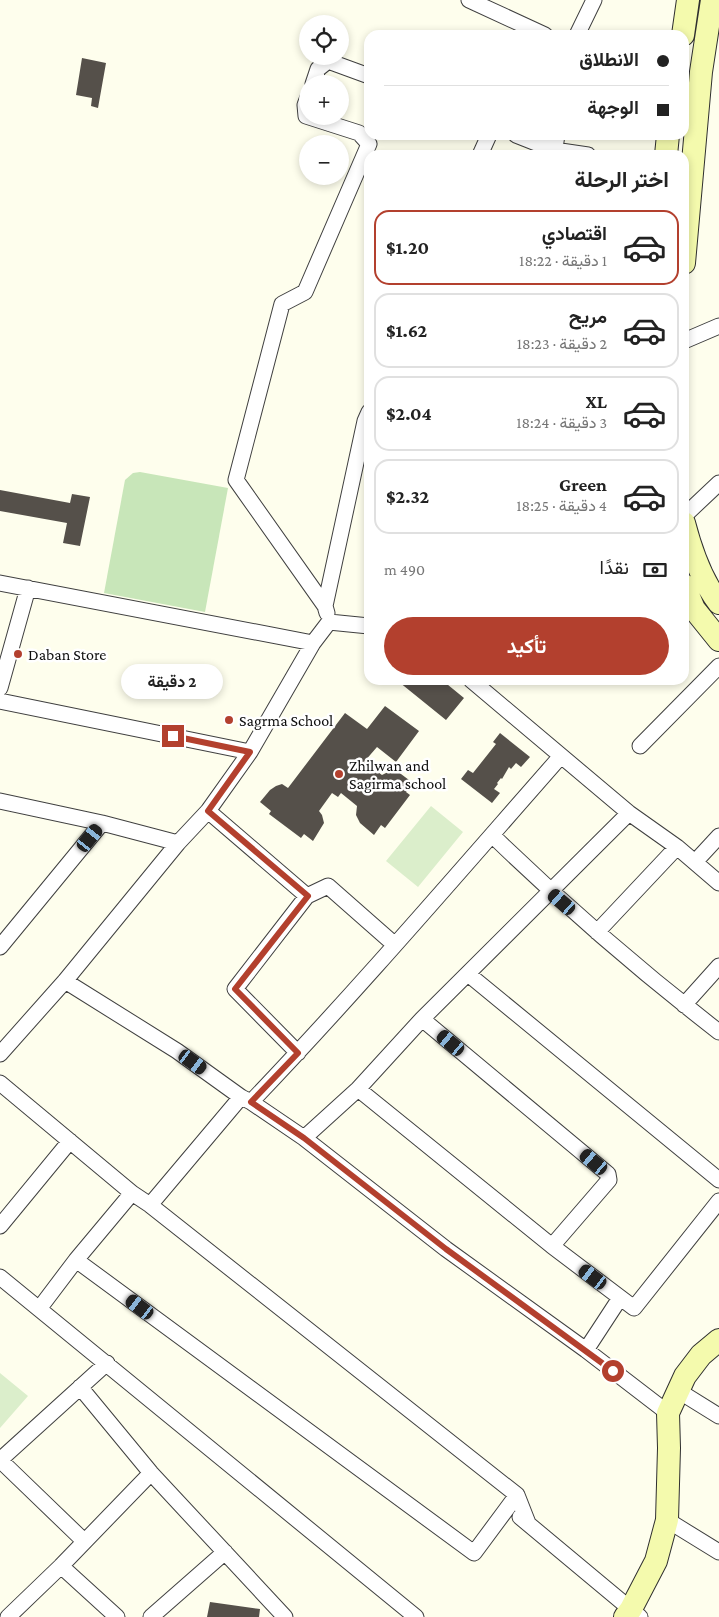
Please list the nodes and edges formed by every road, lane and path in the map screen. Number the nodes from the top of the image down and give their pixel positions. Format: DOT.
graph roads {
  1 [pos="469,0"];
  2 [pos="594,0"];
  3 [pos="688,0"];
  4 [pos="712,0"];
  5 [pos="714,23"];
  6 [pos="519,29"];
  7 [pos="579,30"];
  8 [pos="684,30"];
  9 [pos="364,74"];
  10 [pos="316,75"];
  11 [pos="334,125"];
  12 [pos="364,140"];
  13 [pos="527,140"];
  14 [pos="548,150"];
  15 [pos="364,153"];
  16 [pos="689,175"];
  17 [pos="719,326"];
  18 [pos="689,339"];
  19 [pos="364,426"];
  20 [pos="719,483"];
  21 [pos="689,511"];
  22 [pos="689,541"];
  23 [pos="0,583"];
  24 [pos="28,588"];
  25 [pos="719,603"];
  26 [pos="326,606"];
  27 [pos="689,614"];
  28 [pos="329,622"];
  29 [pos="364,626"];
  30 [pos="719,640"];
  31 [pos="312,643"];
  32 [pos="719,666"];
  33 [pos="477,685"];
  34 [pos="0,688"];
  35 [pos="0,701"];
  36 [pos="640,746"];
  37 [pos="250,752"];
  38 [pos="561,756"];
  39 [pos="0,801"];
  40 [pos="208,811"];
  41 [pos="630,813"];
  42 [pos="102,823"];
  43 [pos="492,835"];
  44 [pos="719,836"];
  45 [pos="178,843"];
  46 [pos="677,847"];
  47 [pos="695,862"];
  48 [pos="719,883"];
  49 [pos="550,891"];
  50 [pos="308,896"];
  51 [pos="597,932"];
  52 [pos="395,945"];
  53 [pos="0,947"];
  54 [pos="719,966"];
  55 [pos="468,974"];
  56 [pos="65,981"];
  57 [pos="684,1005"];
  58 [pos="422,1019"];
  59 [pos="719,1032"];
  60 [pos="298,1053"];
  61 [pos="0,1054"];
  62 [pos="0,1083"];
  63 [pos="358,1089"];
  64 [pos="246,1099"];
  65 [pos="304,1138"];
  66 [pos="70,1141"];
  67 [pos="719,1180"];
  68 [pos="132,1193"];
  69 [pos="719,1201"];
  70 [pos="150,1205"];
  71 [pos="0,1226"];
  72 [pos="552,1246"];
  73 [pos="76,1260"];
  74 [pos="0,1277"];
  75 [pos="620,1298"];
  76 [pos="40,1309"];
  77 [pos="719,1340"];
  78 [pos="586,1350"];
  79 [pos="106,1363"];
  80 [pos="80,1387"];
  81 [pos="677,1390"];
  82 [pos="668,1413"];
  83 [pos="719,1416"];
  84 [pos="0,1460"];
  85 [pos="151,1473"];
  86 [pos="512,1501"];
  87 [pos="667,1520"];
  88 [pos="84,1541"];
  89 [pos="225,1552"];
  90 [pos="719,1552"];
  91 [pos="61,1566"];
  92 [pos="6,1612"];
  93 [pos="632,1614"];
  94 [pos="117,1617"];
  95 [pos="151,1617"];
  96 [pos="285,1617"];
  97 [pos="416,1617"];
  1 -- 6 [label="street"];
  2 -- 7 [label="street"];
  3 -- 8 [label="street"];
  4 -- 5 [label="street"];
  5 -- 16 [label="street"];
  9 -- 10 [label="street"];
  11 -- 12 [label="street"];
  13 -- 14 [label="street"];
  15 -- 26 [label="street"];
  17 -- 18 [label="street"];
  19 -- 26 [label="street"];
  20 -- 21 [label="street"];
  22 -- 25 [label="street"];
  23 -- 24 [label="street"];
  24 -- 31 [label="street"];
  24 -- 34 [label="street"];
  26 -- 28 [label="street"];
  27 -- 30 [label="street"];
  28 -- 29 [label="street"];
  28 -- 31 [label="street"];
  31 -- 37 [label="street"];
  32 -- 36 [label="street"];
  33 -- 38 [label="street"];
  35 -- 37 [label="street"];
  37 -- 40 [label="street"];
  38 -- 41 [label="street"];
  38 -- 43 [label="street"];
  39 -- 42 [label="street"];
  40 -- 45 [label="street"];
  40 -- 50 [label="street"];
  41 -- 46 [label="street"];
  41 -- 49 [label="street"];
  42 -- 45 [label="street"];
  42 -- 53 [label="street"];
  43 -- 49 [label="street"];
  43 -- 52 [label="street"];
  44 -- 47 [label="street"];
  45 -- 56 [label="street"];
  46 -- 47 [label="street"];
  46 -- 51 [label="street"];
  47 -- 48 [label="street"];
  49 -- 51 [label="street"];
  49 -- 55 [label="street"];
  50 -- 52 [label="street"];
  50 -- 60 [label="street"];
  51 -- 57 [label="street"];
  52 -- 60 [label="street"];
  54 -- 57 [label="street"];
  55 -- 58 [label="street"];
  55 -- 67 [label="street"];
  56 -- 61 [label="street"];
  56 -- 64 [label="street"];
  57 -- 59 [label="street"];
  58 -- 63 [label="street"];
  58 -- 72 [label="street"];
  60 -- 64 [label="street"];
  62 -- 66 [label="street"];
  63 -- 65 [label="street"];
  63 -- 72 [label="street"];
  64 -- 65 [label="street"];
  64 -- 70 [label="street"];
  65 -- 78 [label="street"];
  66 -- 68 [label="street"];
  66 -- 71 [label="street"];
  68 -- 70 [label="street"];
  68 -- 73 [label="street"];
  69 -- 75 [label="street"];
  70 -- 86 [label="street"];
  72 -- 75 [label="street"];
  73 -- 76 [label="street"];
  73 -- 86 [label="street"];
  74 -- 76 [label="street"];
  75 -- 78 [label="street"];
  76 -- 79 [label="street"];
  77 -- 81 [label="street"];
  78 -- 82 [label="street"];
  79 -- 80 [label="street"];
  79 -- 97 [label="street"];
  80 -- 84 [label="street"];
  80 -- 85 [label="street"];
  81 -- 82 [label="street"];
  81 -- 83 [label="street"];
  82 -- 87 [label="street"];
  84 -- 88 [label="street"];
  85 -- 88 [label="street"];
  85 -- 89 [label="street"];
  86 -- 93 [label="street"];
  87 -- 90 [label="street"];
  87 -- 93 [label="street"];
  88 -- 91 [label="street"];
  89 -- 95 [label="street"];
  89 -- 96 [label="street"];
  91 -- 92 [label="street"];
  91 -- 94 [label="street"];
}
